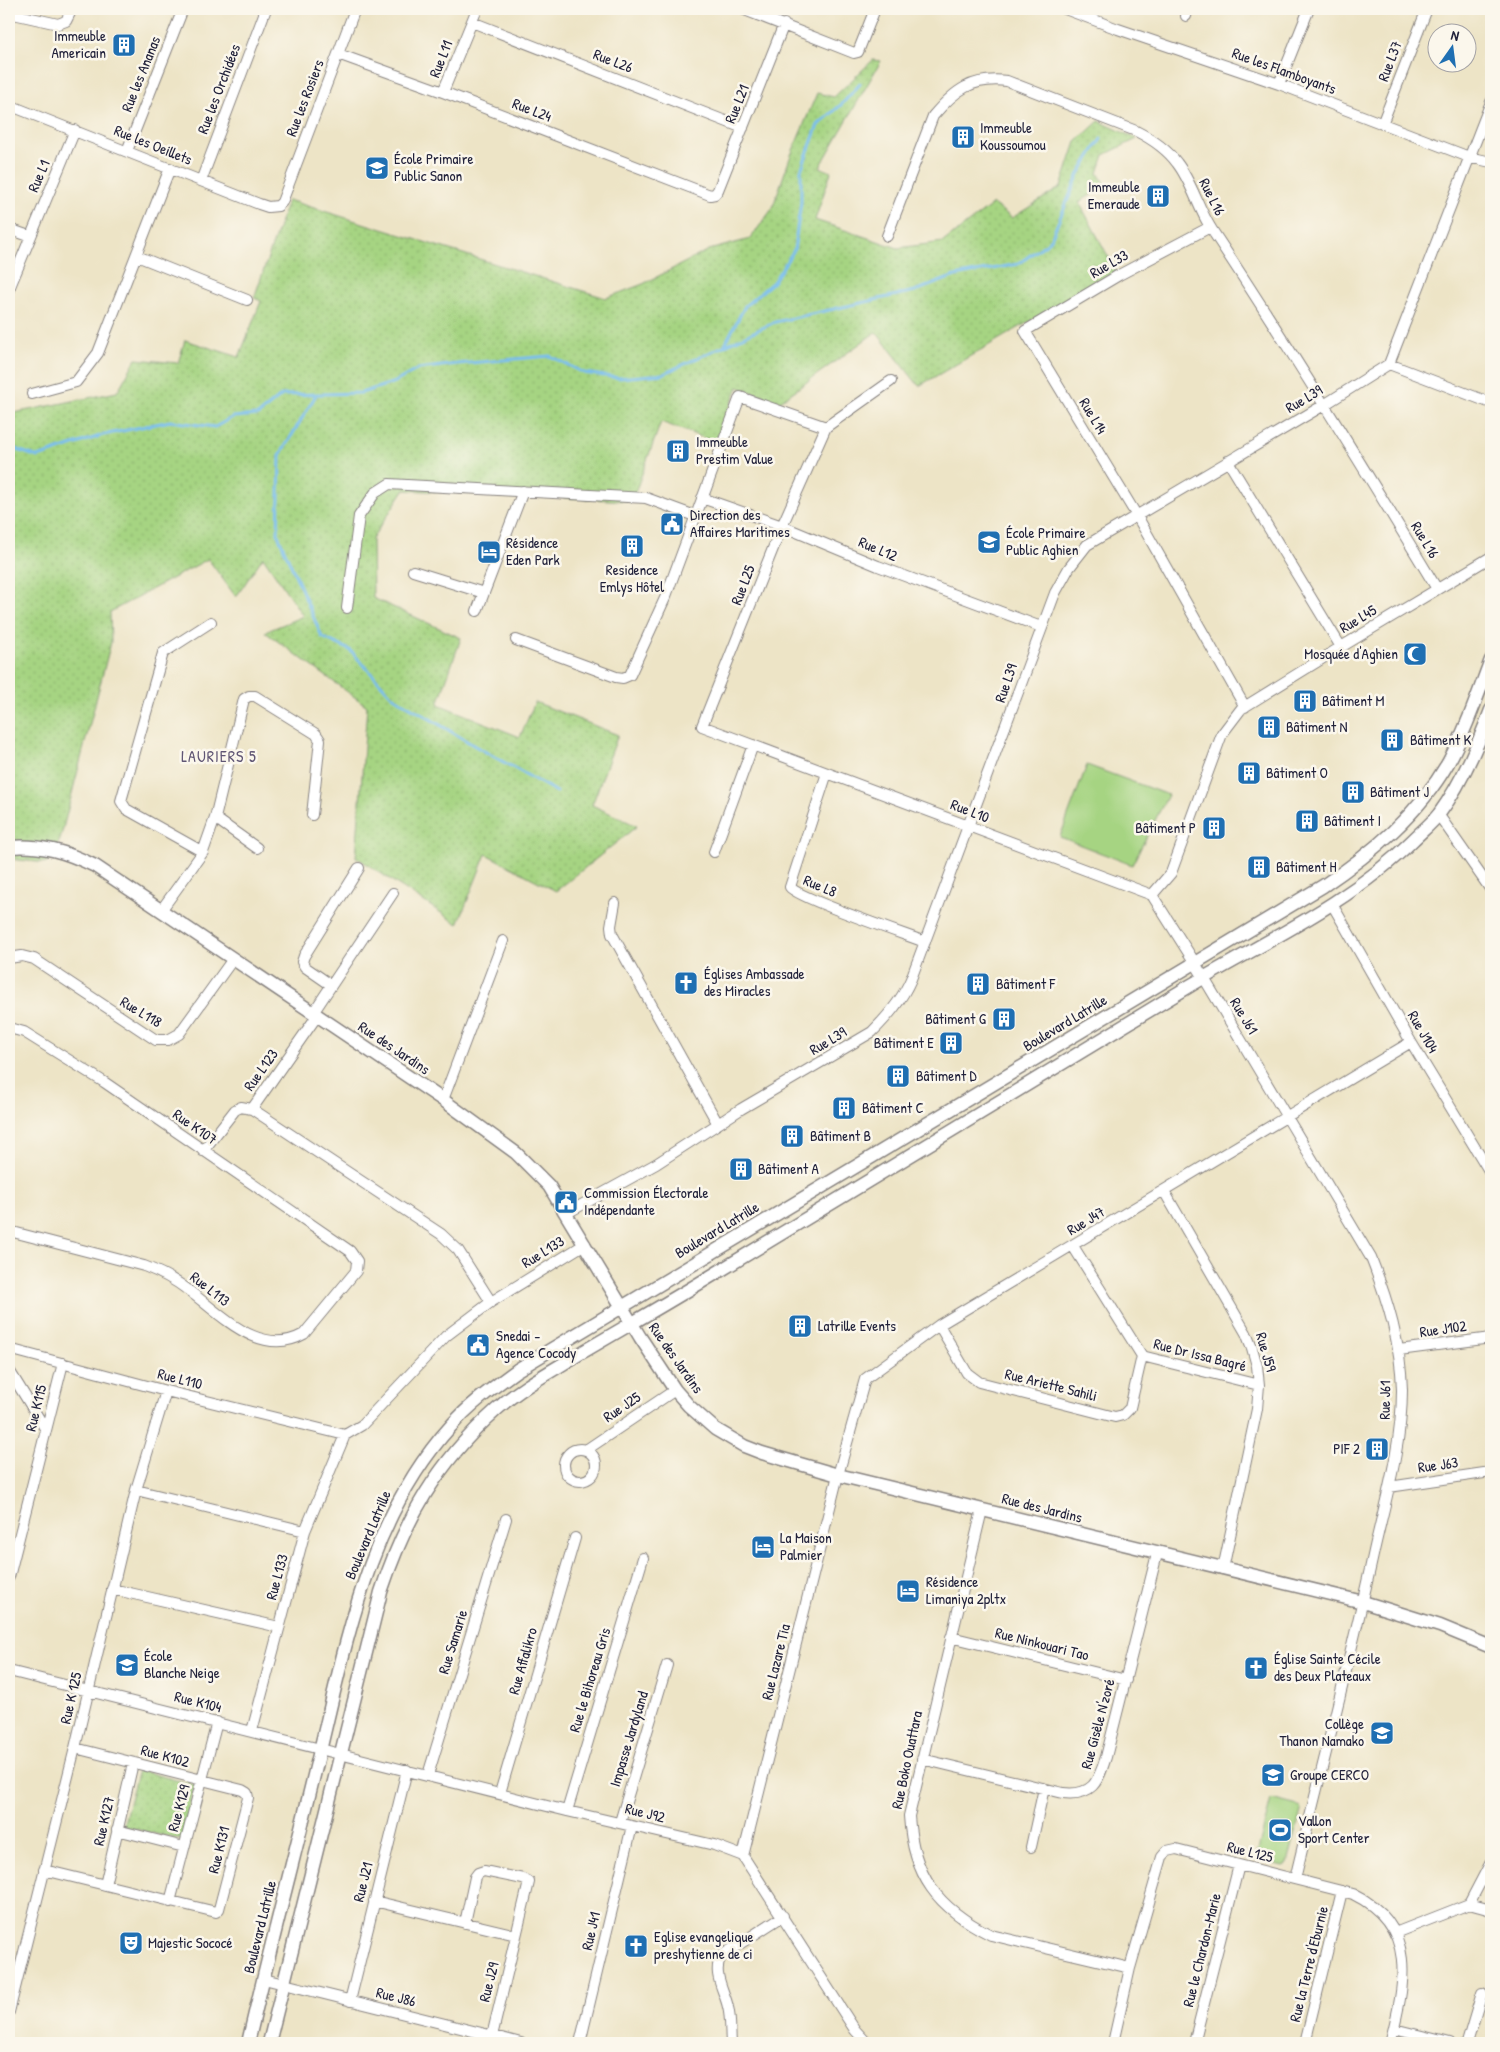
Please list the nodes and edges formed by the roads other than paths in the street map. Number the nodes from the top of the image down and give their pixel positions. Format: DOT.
graph roads {
  1 [pos="72,9"];
  2 [pos="183,9"];
  3 [pos="266,9"];
  4 [pos="355,9"];
  5 [pos="477,9"];
  6 [pos="742,9"];
  7 [pos="875,9"];
  8 [pos="1065,9"];
  9 [pos="1309,9"];
  10 [pos="1427,9"];
  11 [pos="9,13"];
  12 [pos="472,22"];
  13 [pos="784,24"];
  14 [pos="338,54"];
  15 [pos="1279,84"];
  16 [pos="443,92"];
  17 [pos="1491,102"];
  18 [pos="9,104"];
  19 [pos="1382,124"];
  20 [pos="743,128"];
  21 [pos="75,130"];
  22 [pos="127,150"];
  23 [pos="1468,157"];
  24 [pos="1491,162"];
  25 [pos="170,168"];
  26 [pos="201,181"];
  27 [pos="715,194"];
  28 [pos="284,198"];
  29 [pos="1210,227"];
  30 [pos="9,229"];
  31 [pos="29,236"];
  32 [pos="887,236"];
  33 [pos="136,256"];
  34 [pos="9,289"];
  35 [pos="247,300"];
  36 [pos="1024,331"];
  37 [pos="1389,364"];
  38 [pos="891,380"];
  39 [pos="32,394"];
  40 [pos="1491,403"];
  41 [pos="1324,405"];
  42 [pos="826,427"];
  43 [pos="1228,461"];
  44 [pos="523,490"];
  45 [pos="702,498"];
  46 [pos="696,516"];
  47 [pos="1137,516"];
  48 [pos="782,526"];
  49 [pos="1491,556"];
  50 [pos="413,571"];
  51 [pos="1437,589"];
  52 [pos="484,594"];
  53 [pos="347,608"];
  54 [pos="477,611"];
  55 [pos="211,622"];
  56 [pos="1041,627"];
  57 [pos="516,640"];
  58 [pos="1341,647"];
  59 [pos="1491,660"];
  60 [pos="1243,708"];
  61 [pos="1491,710"];
  62 [pos="702,726"];
  63 [pos="753,745"];
  64 [pos="827,773"];
  65 [pos="1438,814"];
  66 [pos="312,815"];
  67 [pos="215,818"];
  68 [pos="970,826"];
  69 [pos="9,847"];
  70 [pos="257,848"];
  71 [pos="203,852"];
  72 [pos="714,852"];
  73 [pos="359,868"];
  74 [pos="1491,890"];
  75 [pos="393,893"];
  76 [pos="1152,895"];
  77 [pos="615,903"];
  78 [pos="1332,904"];
  79 [pos="162,909"];
  80 [pos="503,941"];
  81 [pos="925,942"];
  82 [pos="9,958"];
  83 [pos="233,959"];
  84 [pos="1195,963"];
  85 [pos="1204,978"];
  86 [pos="331,985"];
  87 [pos="315,1014"];
  88 [pos="9,1028"];
  89 [pos="1411,1042"];
  90 [pos="443,1100"];
  91 [pos="252,1109"];
  92 [pos="1286,1116"];
  93 [pos="718,1124"];
  94 [pos="202,1151"];
  95 [pos="1491,1174"];
  96 [pos="1164,1191"];
  97 [pos="567,1213"];
  98 [pos="9,1231"];
  99 [pos="585,1244"];
  100 [pos="1073,1246"];
  101 [pos="357,1261"];
  102 [pos="491,1302"];
  103 [pos="621,1307"];
  104 [pos="633,1324"];
  105 [pos="939,1325"];
  106 [pos="1491,1338"];
  107 [pos="9,1349"];
  108 [pos="1399,1350"];
  109 [pos="1142,1356"];
  110 [pos="63,1363"];
  111 [pos="9,1370"];
  112 [pos="1259,1385"];
  113 [pos="676,1390"];
  114 [pos="166,1391"];
  115 [pos="46,1430"];
  116 [pos="345,1435"];
  117 [pos="586,1450"];
  118 [pos="1491,1472"];
  119 [pos="838,1475"];
  120 [pos="1388,1487"];
  121 [pos="136,1490"];
  122 [pos="982,1510"];
  123 [pos="506,1519"];
  124 [pos="305,1531"];
  125 [pos="575,1538"];
  126 [pos="1157,1554"];
  127 [pos="643,1558"];
  128 [pos="1223,1569"];
  129 [pos="9,1572"];
  130 [pos="112,1589"];
  131 [pos="1363,1602"];
  132 [pos="279,1627"];
  133 [pos="951,1637"];
  134 [pos="1491,1647"];
  135 [pos="667,1665"];
  136 [pos="9,1671"];
  137 [pos="1126,1680"];
  138 [pos="88,1690"];
  139 [pos="217,1722"];
  140 [pos="252,1731"];
  141 [pos="75,1748"];
  142 [pos="321,1748"];
  143 [pos="341,1753"];
  144 [pos="922,1759"];
  145 [pos="133,1763"];
  146 [pos="407,1770"];
  147 [pos="428,1775"];
  148 [pos="201,1781"];
  149 [pos="1044,1788"];
  150 [pos="247,1793"];
  151 [pos="500,1793"];
  152 [pos="567,1810"];
  153 [pos="620,1822"];
  154 [pos="632,1826"];
  155 [pos="118,1830"];
  156 [pos="184,1847"];
  157 [pos="1031,1847"];
  158 [pos="743,1856"];
  159 [pos="1491,1862"];
  160 [pos="1239,1865"];
  161 [pos="44,1870"];
  162 [pos="1295,1879"];
  163 [pos="105,1885"];
  164 [pos="1342,1891"];
  165 [pos="374,1901"];
  166 [pos="170,1902"];
  167 [pos="1469,1904"];
  168 [pos="1491,1910"];
  169 [pos="783,1916"];
  170 [pos="465,1923"];
  171 [pos="1395,1933"];
  172 [pos="516,1935"];
  173 [pos="1130,1968"];
  174 [pos="13,1975"];
  175 [pos="264,1979"];
  176 [pos="283,1984"];
  177 [pos="1482,1993"];
  178 [pos="350,2001"];
  179 [pos="9,2012"];
  180 [pos="1394,2029"];
  181 [pos="492,2036"];
  182 [pos="248,2042"];
  183 [pos="269,2043"];
  184 [pos="521,2043"];
  185 [pos="580,2043"];
  186 [pos="731,2043"];
  187 [pos="867,2043"];
  188 [pos="1114,2043"];
  189 [pos="1194,2043"];
  190 [pos="1305,2043"];
  191 [pos="1390,2043"];
  192 [pos="1450,2043"];
  193 [pos="1468,2043"];
  1 -- 11 [label="street"];
  2 -- 22 [label="street, Rue les Ananas"];
  3 -- 26 [label="street, Rue les Orchidées"];
  4 -- 14 [label="street, Rue les Rosiers"];
  5 -- 12 [label="street, Rue L11"];
  6 -- 13 [label="street"];
  7 -- 13 [label="street"];
  8 -- 15 [label="street, Rue les Flamboyants"];
  9 -- 15 [label="street"];
  10 -- 19 [label="street, Rue L37"];
  12 -- 16 [label="street, Rue L11"];
  12 -- 20 [label="street, Rue L26"];
  13 -- 20 [label="street, Rue L21"];
  14 -- 16 [label="street, Rue L24"];
  14 -- 28 [label="street, Rue les Rosiers"];
  15 -- 19 [label="street, Rue les Flamboyants"];
  16 -- 27 [label="street, Rue L24"];
  17 -- 23 [label="street"];
  18 -- 21 [label="street, Rue les Oeillets"];
  19 -- 23 [label="street, Rue les Flamboyants"];
  20 -- 27 [label="street, Rue L21"];
  21 -- 22 [label="street, Rue les Oeillets"];
  21 -- 31 [label="street, Rue L1"];
  22 -- 25 [label="street, Rue les Oeillets"];
  23 -- 24 [label="street, Rue les Flamboyants"];
  23 -- 37 [label="street"];
  25 -- 26 [label="street, Rue les Oeillets"];
  25 -- 33 [label="street"];
  26 -- 28 [label="street, Rue les Oeillets"];
  29 -- 32 [label="street, Rue L16"];
  29 -- 36 [label="street, Rue L33"];
  29 -- 41 [label="street, Rue L16"];
  30 -- 31 [label="street"];
  31 -- 34 [label="street, Rue L1"];
  33 -- 35 [label="street"];
  33 -- 39 [label="street"];
  36 -- 47 [label="street, Rue L14"];
  37 -- 40 [label="street"];
  37 -- 41 [label="street, Rue L39"];
  38 -- 42 [label="street"];
  41 -- 43 [label="street, Rue L39"];
  41 -- 51 [label="street, Rue L16"];
  42 -- 45 [label="street"];
  42 -- 48 [label="street, Rue L25"];
  43 -- 47 [label="street, Rue L39"];
  43 -- 58 [label="street"];
  44 -- 46 [label="street"];
  44 -- 52 [label="street"];
  44 -- 53 [label="street"];
  45 -- 46 [label="street"];
  45 -- 48 [label="street, Rue L12"];
  46 -- 57 [label="street"];
  47 -- 56 [label="street, Rue L39"];
  47 -- 60 [label="street, Rue L14"];
  48 -- 56 [label="street, Rue L12"];
  48 -- 62 [label="street, Rue L25"];
  49 -- 51 [label="street, Rue L45"];
  50 -- 52 [label="street"];
  51 -- 58 [label="street, Rue L45"];
  52 -- 54 [label="street"];
  55 -- 71 [label="street"];
  56 -- 68 [label="street, Rue L39"];
  58 -- 60 [label="street, Rue L45"];
  59 -- 84 [label="main road, Boulevard Latrille"];
  60 -- 76 [label="street"];
  61 -- 65 [label="main road, Boulevard Latrille"];
  62 -- 63 [label="street, Rue L10"];
  63 -- 64 [label="street, Rue L10"];
  63 -- 72 [label="street"];
  64 -- 68 [label="street, Rue L10"];
  64 -- 81 [label="street, Rue L8"];
  65 -- 74 [label="street"];
  65 -- 78 [label="main road, Boulevard Latrille"];
  66 -- 67 [label="street"];
  67 -- 70 [label="street"];
  67 -- 71 [label="street"];
  68 -- 76 [label="street, Rue L10"];
  68 -- 81 [label="street, Rue L39"];
  69 -- 79 [label="main road, Rue des Jardins"];
  71 -- 79 [label="street"];
  73 -- 86 [label="street"];
  75 -- 86 [label="street, Rue L123"];
  76 -- 84 [label="street"];
  77 -- 93 [label="street"];
  78 -- 85 [label="main road, Boulevard Latrille"];
  78 -- 89 [label="street, Rue J104"];
  79 -- 83 [label="main road, Rue des Jardins"];
  80 -- 90 [label="street"];
  81 -- 93 [label="street, Rue L39"];
  82 -- 83 [label="street, Rue L118"];
  83 -- 87 [label="main road, Rue des Jardins"];
  84 -- 85 [label="street, Rue J61"];
  84 -- 103 [label="main road, Boulevard Latrille"];
  85 -- 92 [label="street, Rue J61"];
  85 -- 104 [label="main road, Boulevard Latrille"];
  86 -- 87 [label="street, Rue L123"];
  87 -- 90 [label="main road, Rue des Jardins"];
  87 -- 91 [label="street, Rue L123"];
  88 -- 94 [label="street, Rue K107"];
  89 -- 92 [label="street, Rue J47"];
  89 -- 95 [label="street, Rue J104"];
  90 -- 97 [label="main road, Rue des Jardins"];
  91 -- 94 [label="street, Rue L123"];
  91 -- 102 [label="street"];
  92 -- 96 [label="street, Rue J47"];
  92 -- 108 [label="street, Rue J61"];
  93 -- 97 [label="street, Rue L39"];
  94 -- 101 [label="street, Rue K107"];
  96 -- 100 [label="street, Rue J47"];
  96 -- 112 [label="street, Rue J59"];
  97 -- 99 [label="main road, Rue des Jardins"];
  98 -- 101 [label="street, Rue L113"];
  99 -- 102 [label="street, Rue L133"];
  99 -- 103 [label="main road, Rue des Jardins"];
  100 -- 105 [label="street, Rue J47"];
  100 -- 109 [label="street, Rue Dr Issa Bagré"];
  102 -- 116 [label="street, Rue L133"];
  103 -- 104 [label="main road, Rue des Jardins"];
  103 -- 142 [label="main road, Boulevard Latrille"];
  104 -- 113 [label="main road, Rue des Jardins"];
  104 -- 143 [label="main road, Boulevard Latrille"];
  105 -- 109 [label="street, Rue Ariette Sahili"];
  105 -- 119 [label="street, Rue J47"];
  106 -- 108 [label="street, Rue J102"];
  107 -- 110 [label="street, Rue L110"];
  108 -- 120 [label="street, Rue J61"];
  109 -- 112 [label="street, Rue Dr Issa Bagré"];
  110 -- 114 [label="street, Rue L110"];
  110 -- 115 [label="street, Rue K115"];
  111 -- 115 [label="street"];
  112 -- 128 [label="street, Rue J59"];
  113 -- 117 [label="street, Rue J25"];
  113 -- 119 [label="main road, Rue des Jardins"];
  114 -- 116 [label="street, Rue L110"];
  114 -- 121 [label="street, Rue K 125"];
  115 -- 129 [label="street, Rue K115"];
  116 -- 124 [label="street, Rue L133"];
  118 -- 120 [label="street, Rue J63"];
  119 -- 122 [label="main road, Rue des Jardins"];
  119 -- 158 [label="street, Rue Lazare Tia"];
  120 -- 131 [label="street, Rue J61"];
  121 -- 124 [label="street"];
  121 -- 130 [label="street, Rue K 125"];
  122 -- 126 [label="main road, Rue des Jardins"];
  122 -- 133 [label="street, Rue Boko Ouattara"];
  123 -- 147 [label="street, Rue Samarie"];
  124 -- 132 [label="street, Rue L133"];
  125 -- 151 [label="street, Rue Affalikro"];
  126 -- 128 [label="main road, Rue des Jardins"];
  126 -- 137 [label="street, Rue Gisèle N'zoré"];
  127 -- 152 [label="street, Rue le Bihoreau Gris"];
  128 -- 131 [label="main road, Rue des Jardins"];
  130 -- 132 [label="street"];
  130 -- 138 [label="street, Rue K 125"];
  131 -- 134 [label="main road, Rue des Jardins"];
  131 -- 162 [label="street, Rue J61"];
  132 -- 140 [label="street, Rue L133"];
  133 -- 137 [label="street, Rue Ninkouari Tao"];
  133 -- 144 [label="street, Rue Boko Ouattara"];
  135 -- 153 [label="street, Impasse Jardyland"];
  136 -- 138 [label="street, Rue K104"];
  137 -- 149 [label="street, Rue Gisèle N'zoré"];
  138 -- 139 [label="street, Rue K104"];
  138 -- 141 [label="street, Rue K 125"];
  139 -- 140 [label="street, Rue K104"];
  139 -- 148 [label="street, Rue K129"];
  140 -- 142 [label="street, Rue K104"];
  141 -- 145 [label="street, Rue K102"];
  141 -- 161 [label="street, Rue K 125"];
  142 -- 143 [label="street, Rue J92"];
  142 -- 175 [label="main road, Boulevard Latrille"];
  143 -- 146 [label="street, Rue J92"];
  143 -- 176 [label="main road, Boulevard Latrille"];
  144 -- 149 [label="street, Rue Gisèle N'zoré"];
  144 -- 173 [label="street, Rue Boko Ouattara"];
  145 -- 148 [label="street, Rue K102"];
  145 -- 155 [label="street, Rue K127"];
  146 -- 147 [label="street, Rue J92"];
  146 -- 165 [label="street, Rue J21"];
  147 -- 151 [label="street, Rue J92"];
  148 -- 150 [label="street, Rue K102"];
  148 -- 156 [label="street, Rue K129"];
  149 -- 157 [label="street"];
  150 -- 166 [label="street, Rue K131"];
  151 -- 152 [label="street, Rue J92"];
  152 -- 153 [label="street, Rue J92"];
  153 -- 154 [label="street, Rue J92"];
  154 -- 158 [label="street, Rue J92"];
  154 -- 185 [label="street, Rue J41"];
  155 -- 156 [label="street"];
  155 -- 163 [label="street, Rue K127"];
  156 -- 166 [label="street, Rue K129"];
  158 -- 169 [label="street"];
  159 -- 167 [label="street"];
  160 -- 162 [label="street, Rue L125"];
  160 -- 173 [label="street, Rue L125"];
  160 -- 189 [label="street, Rue le Chardon-Marie"];
  161 -- 163 [label="street"];
  161 -- 174 [label="street, Rue K 125"];
  162 -- 164 [label="street, Rue L125"];
  163 -- 166 [label="street"];
  164 -- 171 [label="street, Rue L125"];
  164 -- 190 [label="street, Rue la Terre d'Eburnie"];
  165 -- 170 [label="street"];
  165 -- 178 [label="street, Rue J21"];
  167 -- 168 [label="street"];
  167 -- 171 [label="street"];
  169 -- 186 [label="street"];
  169 -- 187 [label="street"];
  170 -- 172 [label="street"];
  170 -- 172 [label="street, Rue J29"];
  171 -- 180 [label="street, Rue L125"];
  172 -- 181 [label="street, Rue J29"];
  173 -- 188 [label="street, Rue L125"];
  174 -- 179 [label="street, Rue K 125"];
  175 -- 176 [label="street, Rue J86"];
  175 -- 182 [label="main road, Boulevard Latrille"];
  176 -- 178 [label="street, Rue J86"];
  176 -- 183 [label="main road, Boulevard Latrille"];
  177 -- 193 [label="street"];
  178 -- 181 [label="street, Rue J86"];
  180 -- 191 [label="street, Rue L125"];
  180 -- 192 [label="street"];
  181 -- 184 [label="street, Rue J86"];
}
